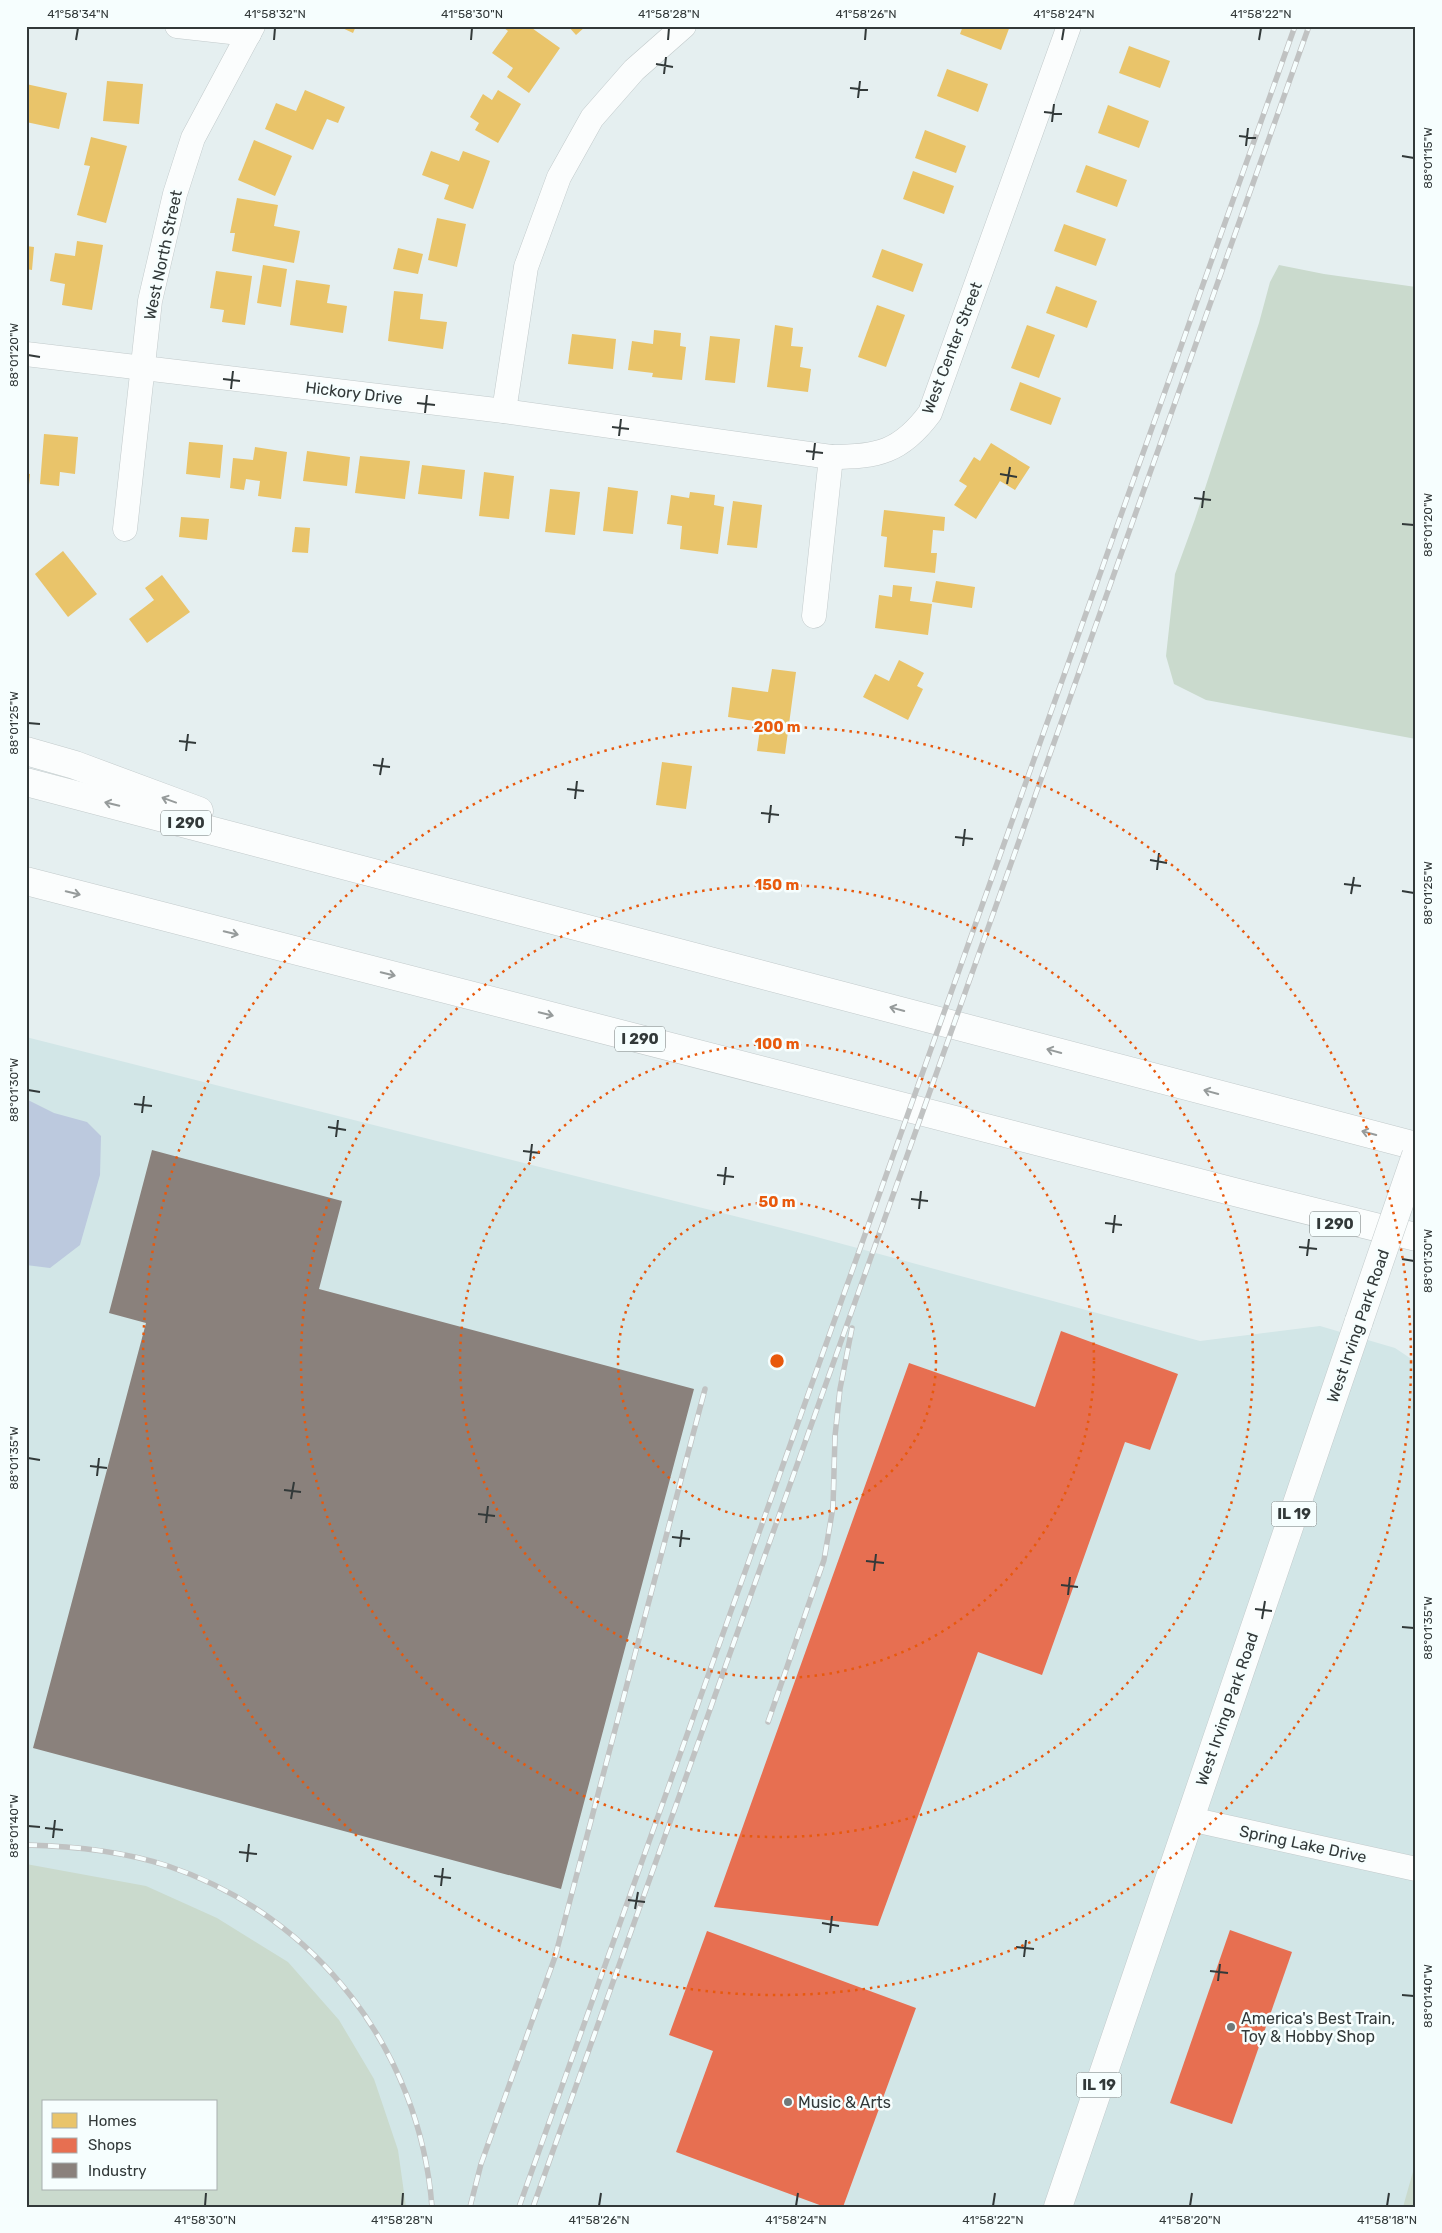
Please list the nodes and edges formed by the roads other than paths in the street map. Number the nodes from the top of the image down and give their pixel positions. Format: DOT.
graph roads {
  1 [pos="177,26"];
  2 [pos="684,26"];
  3 [pos="1069,26"];
  4 [pos="251,30"];
  5 [pos="26,354"];
  6 [pos="144,368"];
  7 [pos="504,411"];
  8 [pos="831,457"];
  9 [pos="125,529"];
  10 [pos="814,616"];
  11 [pos="26,751"];
  12 [pos="26,782"];
  13 [pos="346,865"];
  14 [pos="26,881"];
  15 [pos="1416,1146"];
  16 [pos="1416,1155"];
  17 [pos="1254,1197"];
  18 [pos="1416,1237"];
  19 [pos="1416,1251"];
  20 [pos="1190,1819"];
  21 [pos="1416,1869"];
  22 [pos="1058,2207"];
  1 -- 4 [label="street"];
  2 -- 7 [label="street"];
  3 -- 8 [label="street, West Center Street"];
  4 -- 6 [label="street, West North Street"];
  5 -- 6 [label="street, Hickory Drive"];
  6 -- 7 [label="street, Hickory Drive"];
  6 -- 9 [label="street, West North Street"];
  7 -- 8 [label="street, Hickory Drive"];
  8 -- 10 [label="street"];
  13 -- 11 [label="main road, one-way"];
  13 -- 12 [label="main road, I 290, one-way"];
  15 -- 13 [label="main road, I 290, one-way"];
  14 -- 17 [label="main road, I 290, one-way"];
  16 -- 20 [label="main road, West Irving Park Road / IL 19, bridge"];
  17 -- 18 [label="main road"];
  17 -- 19 [label="main road, I 290"];
  20 -- 21 [label="street, Spring Lake Drive"];
  20 -- 22 [label="main road, West Irving Park Road / IL 19"];
}
